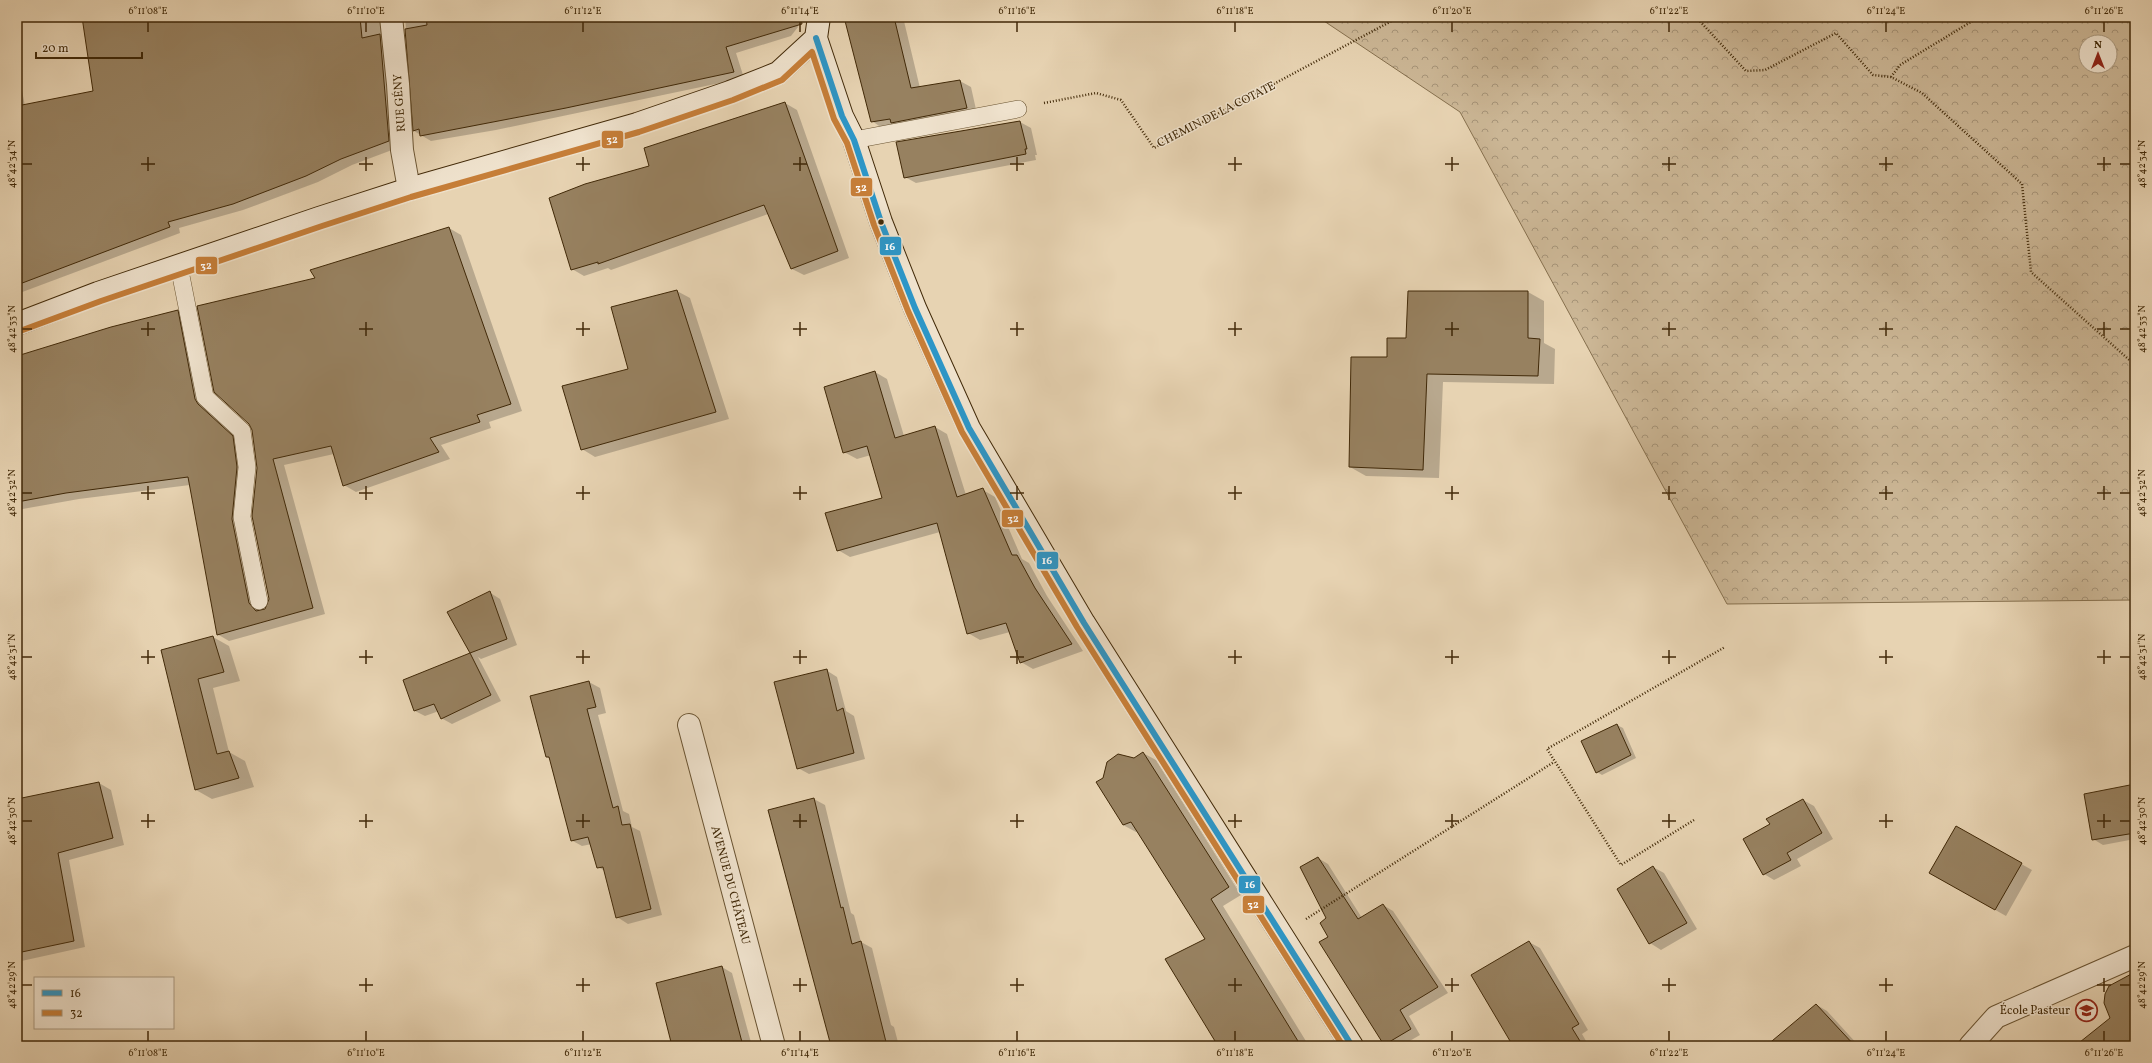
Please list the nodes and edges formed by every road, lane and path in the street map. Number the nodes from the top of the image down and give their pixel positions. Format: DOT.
graph roads {
  1 [pos="391,17"];
  2 [pos="1399,17"];
  3 [pos="1696,17"];
  4 [pos="1979,17"];
  5 [pos="818,27"];
  6 [pos="1891,77"];
  7 [pos="1018,108"];
  8 [pos="854,140"];
  9 [pos="409,190"];
  10 [pos="179,266"];
  11 [pos="17,324"];
  12 [pos="2135,360"];
  13 [pos="2132,363"];
  14 [pos="2135,365"];
  15 [pos="259,601"];
  16 [pos="1725,648"];
  17 [pos="689,725"];
  18 [pos="1554,762"];
  19 [pos="1694,820"];
  20 [pos="1282,935"];
  21 [pos="2135,956"];
  22 [pos="774,1046"];
  23 [pos="1352,1046"];
  24 [pos="1970,1046"];
  1 -- 9 [label="main road, RUE GÉNY"];
  2 -- 7 [label="path, CHEMIN DE LA COTATE"];
  3 -- 6 [label="path"];
  4 -- 6 [label="path"];
  5 -- 8 [label="main road"];
  5 -- 9 [label="main road"];
  6 -- 13 [label="path"];
  7 -- 8 [label="lane"];
  8 -- 20 [label="main road"];
  9 -- 10 [label="main road"];
  10 -- 11 [label="main road"];
  10 -- 15 [label="lane"];
  12 -- 13 [label="path"];
  13 -- 14 [label="path"];
  16 -- 18 [label="path"];
  17 -- 22 [label="main road, AVENUE DU CHÂTEAU"];
  18 -- 19 [label="path"];
  18 -- 20 [label="path"];
  20 -- 23 [label="main road"];
  21 -- 24 [label="main road"];
}
